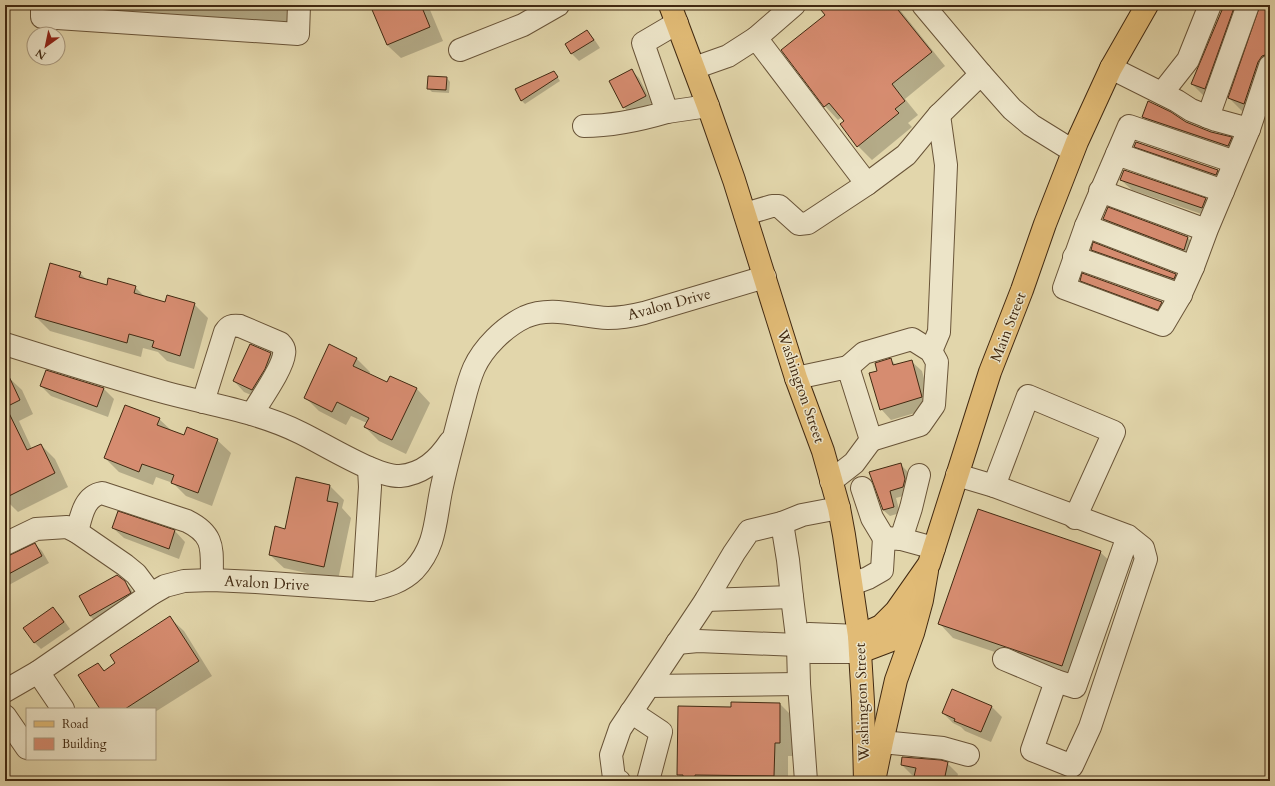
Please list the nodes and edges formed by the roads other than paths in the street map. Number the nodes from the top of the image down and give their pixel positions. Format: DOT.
graph roads {
  1 [pos="42,5"];
  2 [pos="299,5"];
  3 [pos="558,5"];
  4 [pos="923,5"];
  5 [pos="1147,5"];
  6 [pos="1210,5"];
  7 [pos="1248,5"];
  8 [pos="784,8"];
  9 [pos="673,14"];
  10 [pos="756,38"];
  11 [pos="460,50"];
  12 [pos="1270,66"];
  13 [pos="694,68"];
  14 [pos="1111,68"];
  15 [pos="981,74"];
  16 [pos="1162,93"];
  17 [pos="708,106"];
  18 [pos="667,112"];
  19 [pos="939,115"];
  20 [pos="1208,117"];
  21 [pos="584,126"];
  22 [pos="1249,129"];
  23 [pos="1074,151"];
  24 [pos="1117,154"];
  25 [pos="1235,162"];
  26 [pos="867,184"];
  27 [pos="1100,191"];
  28 [pos="1223,191"];
  29 [pos="745,214"];
  30 [pos="1086,226"];
  31 [pos="1206,230"];
  32 [pos="1074,257"];
  33 [pos="1193,267"];
  34 [pos="765,277"];
  35 [pos="1180,295"];
  36 [pos="5,344"];
  37 [pos="930,351"];
  38 [pos="848,367"];
  39 [pos="796,378"];
  40 [pos="203,402"];
  41 [pos="252,414"];
  42 [pos="454,436"];
  43 [pos="871,440"];
  44 [pos="370,468"];
  45 [pos="919,475"];
  46 [pos="957,475"];
  47 [pos="831,481"];
  48 [pos="994,486"];
  49 [pos="862,488"];
  50 [pos="839,508"];
  51 [pos="1076,518"];
  52 [pos="782,523"];
  53 [pos="77,532"];
  54 [pos="1128,536"];
  55 [pos="893,538"];
  56 [pos="5,544"];
  57 [pos="931,556"];
  58 [pos="212,580"];
  59 [pos="852,584"];
  60 [pos="371,590"];
  61 [pos="151,594"];
  62 [pos="792,597"];
  63 [pos="706,600"];
  64 [pos="918,616"];
  65 [pos="677,643"];
  66 [pos="860,644"];
  67 [pos="798,645"];
  68 [pos="1004,660"];
  69 [pos="38,672"];
  70 [pos="799,684"];
  71 [pos="1065,684"];
  72 [pos="649,686"];
  73 [pos="5,691"];
  74 [pos="62,708"];
  75 [pos="631,712"];
  76 [pos="5,716"];
  77 [pos="882,742"];
  78 [pos="26,747"];
  79 [pos="968,755"];
  80 [pos="619,781"];
  81 [pos="648,781"];
  82 [pos="806,781"];
  83 [pos="865,781"];
  84 [pos="874,781"];
  1 -- 2 [label="street"];
  3 -- 11 [label="street"];
  4 -- 15 [label="street"];
  5 -- 14 [label="main road, Main Street"];
  6 -- 16 [label="street"];
  7 -- 20 [label="street"];
  8 -- 10 [label="street"];
  9 -- 13 [label="main road, Washington Street"];
  9 -- 18 [label="street"];
  10 -- 13 [label="street"];
  10 -- 26 [label="street"];
  12 -- 22 [label="street"];
  13 -- 17 [label="main road, Washington Street"];
  14 -- 16 [label="street"];
  14 -- 23 [label="main road, Main Street"];
  15 -- 19 [label="street"];
  15 -- 23 [label="street"];
  16 -- 20 [label="street"];
  17 -- 18 [label="street"];
  17 -- 29 [label="main road, Washington Street"];
  18 -- 21 [label="street"];
  19 -- 26 [label="street"];
  19 -- 37 [label="street"];
  20 -- 22 [label="street"];
  22 -- 25 [label="street"];
  23 -- 46 [label="main road, Main Street"];
  24 -- 25 [label="street"];
  24 -- 27 [label="street"];
  24 -- 28 [label="street"];
  25 -- 28 [label="street"];
  26 -- 29 [label="street"];
  27 -- 30 [label="street"];
  27 -- 31 [label="street"];
  28 -- 31 [label="street"];
  29 -- 34 [label="main road, Washington Street"];
  30 -- 32 [label="street"];
  30 -- 33 [label="street"];
  31 -- 33 [label="street"];
  32 -- 35 [label="street"];
  32 -- 35 [label="street"];
  33 -- 35 [label="street"];
  34 -- 39 [label="main road, Washington Street"];
  34 -- 42 [label="street, Avalon Drive"];
  36 -- 40 [label="street, Avalon Drive"];
  37 -- 38 [label="street"];
  37 -- 43 [label="street"];
  38 -- 39 [label="street"];
  38 -- 43 [label="street"];
  39 -- 47 [label="main road, Washington Street"];
  40 -- 41 [label="street, Avalon Drive"];
  40 -- 41 [label="street"];
  41 -- 44 [label="street, Avalon Drive"];
  42 -- 44 [label="street, Avalon Drive"];
  42 -- 60 [label="street, Avalon Drive"];
  43 -- 47 [label="street"];
  44 -- 60 [label="street"];
  45 -- 55 [label="street"];
  46 -- 48 [label="street"];
  46 -- 57 [label="main road, Main Street"];
  47 -- 50 [label="main road, Washington Street"];
  48 -- 51 [label="street"];
  48 -- 51 [label="street"];
  49 -- 55 [label="street"];
  50 -- 52 [label="street"];
  50 -- 59 [label="main road, Washington Street"];
  51 -- 54 [label="street"];
  52 -- 62 [label="street"];
  52 -- 63 [label="street"];
  53 -- 56 [label="street"];
  53 -- 58 [label="street"];
  53 -- 61 [label="street"];
  54 -- 71 [label="street"];
  54 -- 71 [label="street"];
  55 -- 57 [label="street"];
  55 -- 59 [label="street"];
  57 -- 64 [label="main road"];
  57 -- 66 [label="main road, Main Street"];
  58 -- 60 [label="street, Avalon Drive"];
  58 -- 61 [label="street, Avalon Drive"];
  59 -- 66 [label="main road, Washington Street"];
  61 -- 69 [label="street, Avalon Drive"];
  62 -- 63 [label="street"];
  62 -- 67 [label="street"];
  63 -- 65 [label="street"];
  64 -- 66 [label="main road"];
  64 -- 77 [label="main road"];
  65 -- 67 [label="street"];
  65 -- 72 [label="street"];
  66 -- 67 [label="street"];
  66 -- 83 [label="main road, Washington Street"];
  67 -- 70 [label="street"];
  68 -- 71 [label="street"];
  69 -- 73 [label="street, Avalon Drive"];
  69 -- 74 [label="street"];
  70 -- 72 [label="street"];
  70 -- 82 [label="street"];
  72 -- 75 [label="street"];
  75 -- 80 [label="street"];
  75 -- 81 [label="street"];
  76 -- 78 [label="street"];
  77 -- 79 [label="street"];
  77 -- 84 [label="main road"];
}
